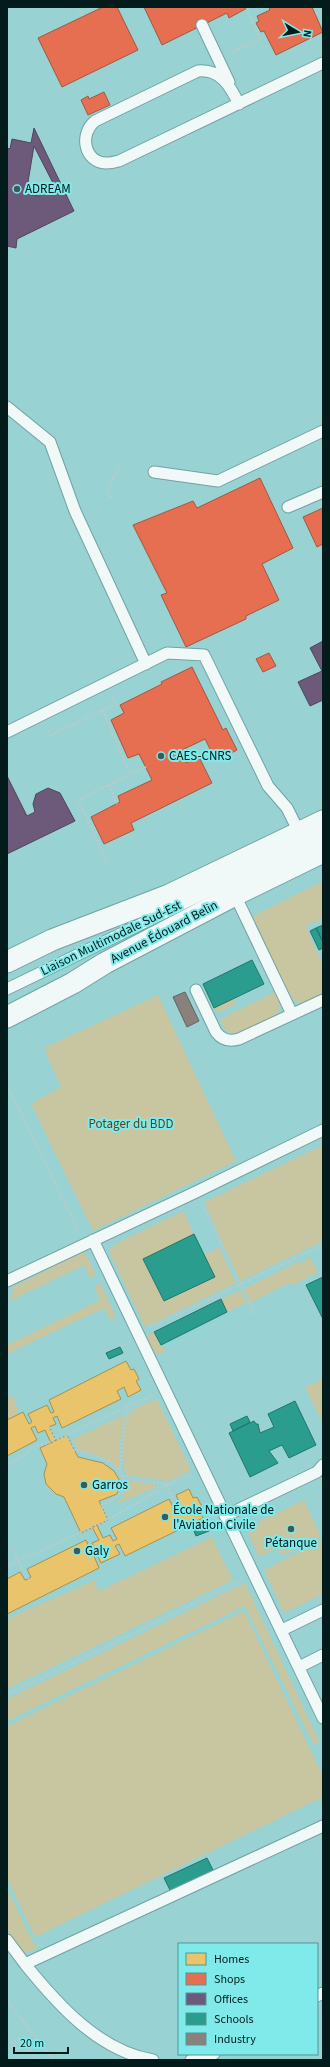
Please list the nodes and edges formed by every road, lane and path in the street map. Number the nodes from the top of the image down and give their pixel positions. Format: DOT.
graph roads {
  1 [pos="78,7"];
  2 [pos="247,8"];
  3 [pos="323,10"];
  4 [pos="316,14"];
  5 [pos="83,16"];
  6 [pos="202,25"];
  7 [pos="232,60"];
  8 [pos="323,63"];
  9 [pos="239,104"];
  10 [pos="7,407"];
  11 [pos="323,431"];
  12 [pos="120,465"];
  13 [pos="154,472"];
  14 [pos="323,492"];
  15 [pos="111,498"];
  16 [pos="288,507"];
  17 [pos="146,664"];
  18 [pos="41,715"];
  19 [pos="7,732"];
  20 [pos="146,767"];
  21 [pos="130,774"];
  22 [pos="108,785"];
  23 [pos="117,804"];
  24 [pos="323,821"];
  25 [pos="299,832"];
  26 [pos="323,836"];
  27 [pos="323,852"];
  28 [pos="108,863"];
  29 [pos="235,895"];
  30 [pos="318,953"];
  31 [pos="7,962"];
  32 [pos="323,963"];
  33 [pos="7,989"];
  34 [pos="196,990"];
  35 [pos="323,1000"];
  36 [pos="292,1014"];
  37 [pos="7,1016"];
  38 [pos="7,1085"];
  39 [pos="323,1130"];
  40 [pos="196,1192"];
  41 [pos="88,1242"];
  42 [pos="323,1245"];
  43 [pos="7,1281"];
  44 [pos="240,1285"];
  45 [pos="255,1316"];
  46 [pos="138,1334"];
  47 [pos="121,1346"];
  48 [pos="170,1399"];
  49 [pos="129,1406"];
  50 [pos="49,1428"];
  51 [pos="66,1435"];
  52 [pos="56,1440"];
  53 [pos="7,1464"];
  54 [pos="323,1465"];
  55 [pos="202,1471"];
  56 [pos="121,1474"];
  57 [pos="170,1484"];
  58 [pos="167,1485"];
  59 [pos="176,1506"];
  60 [pos="224,1516"];
  61 [pos="108,1520"];
  62 [pos="13,1550"];
  63 [pos="18,1560"];
  64 [pos="7,1566"];
  65 [pos="254,1575"];
  66 [pos="28,1578"];
  67 [pos="323,1610"];
  68 [pos="282,1630"];
  69 [pos="323,1655"];
  70 [pos="299,1667"];
  71 [pos="7,1694"];
  72 [pos="323,1718"];
  73 [pos="323,1826"];
  74 [pos="7,1940"];
  75 [pos="25,1964"];
  76 [pos="7,2000"];
  77 [pos="210,2055"];
  78 [pos="24,2060"];
  79 [pos="37,2060"];
  80 [pos="53,2060"];
  81 [pos="153,2060"];
  82 [pos="191,2060"];
  1 -- 5 [label="path"];
  2 -- 7 [label="path"];
  3 -- 4 [label="path"];
  6 -- 9 [label="lane"];
  8 -- 9 [label="lane"];
  9 -- 9 [label="lane"];
  10 -- 17 [label="lane"];
  11 -- 13 [label="lane"];
  12 -- 15 [label="path"];
  14 -- 16 [label="lane"];
  17 -- 18 [label="lane"];
  17 -- 25 [label="lane"];
  18 -- 19 [label="lane"];
  18 -- 21 [label="path"];
  20 -- 21 [label="path"];
  21 -- 22 [label="path"];
  22 -- 23 [label="path"];
  22 -- 28 [label="path"];
  24 -- 25 [label="street"];
  25 -- 31 [label="street"];
  26 -- 33 [label="lane, Liaison Multimodale Sud-Est"];
  27 -- 29 [label="street, Avenue Édouard Belin"];
  29 -- 36 [label="lane"];
  29 -- 37 [label="street, Avenue Édouard Belin"];
  30 -- 32 [label="path"];
  34 -- 36 [label="lane"];
  35 -- 36 [label="lane"];
  38 -- 41 [label="path"];
  39 -- 40 [label="lane"];
  40 -- 41 [label="lane"];
  40 -- 44 [label="path"];
  41 -- 43 [label="lane"];
  41 -- 46 [label="lane"];
  42 -- 44 [label="path"];
  44 -- 45 [label="path"];
  44 -- 46 [label="path"];
  46 -- 47 [label="path"];
  46 -- 48 [label="lane"];
  48 -- 49 [label="path"];
  48 -- 55 [label="lane"];
  49 -- 51 [label="path"];
  49 -- 56 [label="path"];
  50 -- 52 [label="path"];
  51 -- 52 [label="path"];
  51 -- 56 [label="path"];
  52 -- 53 [label="path"];
  54 -- 60 [label="lane"];
  55 -- 57 [label="path"];
  55 -- 60 [label="lane"];
  56 -- 57 [label="path"];
  56 -- 61 [label="path"];
  57 -- 58 [label="path"];
  58 -- 59 [label="path"];
  58 -- 61 [label="path"];
  60 -- 65 [label="lane"];
  61 -- 63 [label="path"];
  62 -- 63 [label="path"];
  63 -- 64 [label="path"];
  63 -- 66 [label="path"];
  65 -- 68 [label="lane"];
  65 -- 71 [label="path"];
  67 -- 68 [label="lane"];
  68 -- 70 [label="lane"];
  69 -- 70 [label="lane"];
  70 -- 72 [label="lane"];
  73 -- 75 [label="lane"];
  74 -- 75 [label="lane"];
  75 -- 81 [label="lane"];
  76 -- 80 [label="path"];
  77 -- 82 [label="lane"];
  78 -- 79 [label="path"];
}
